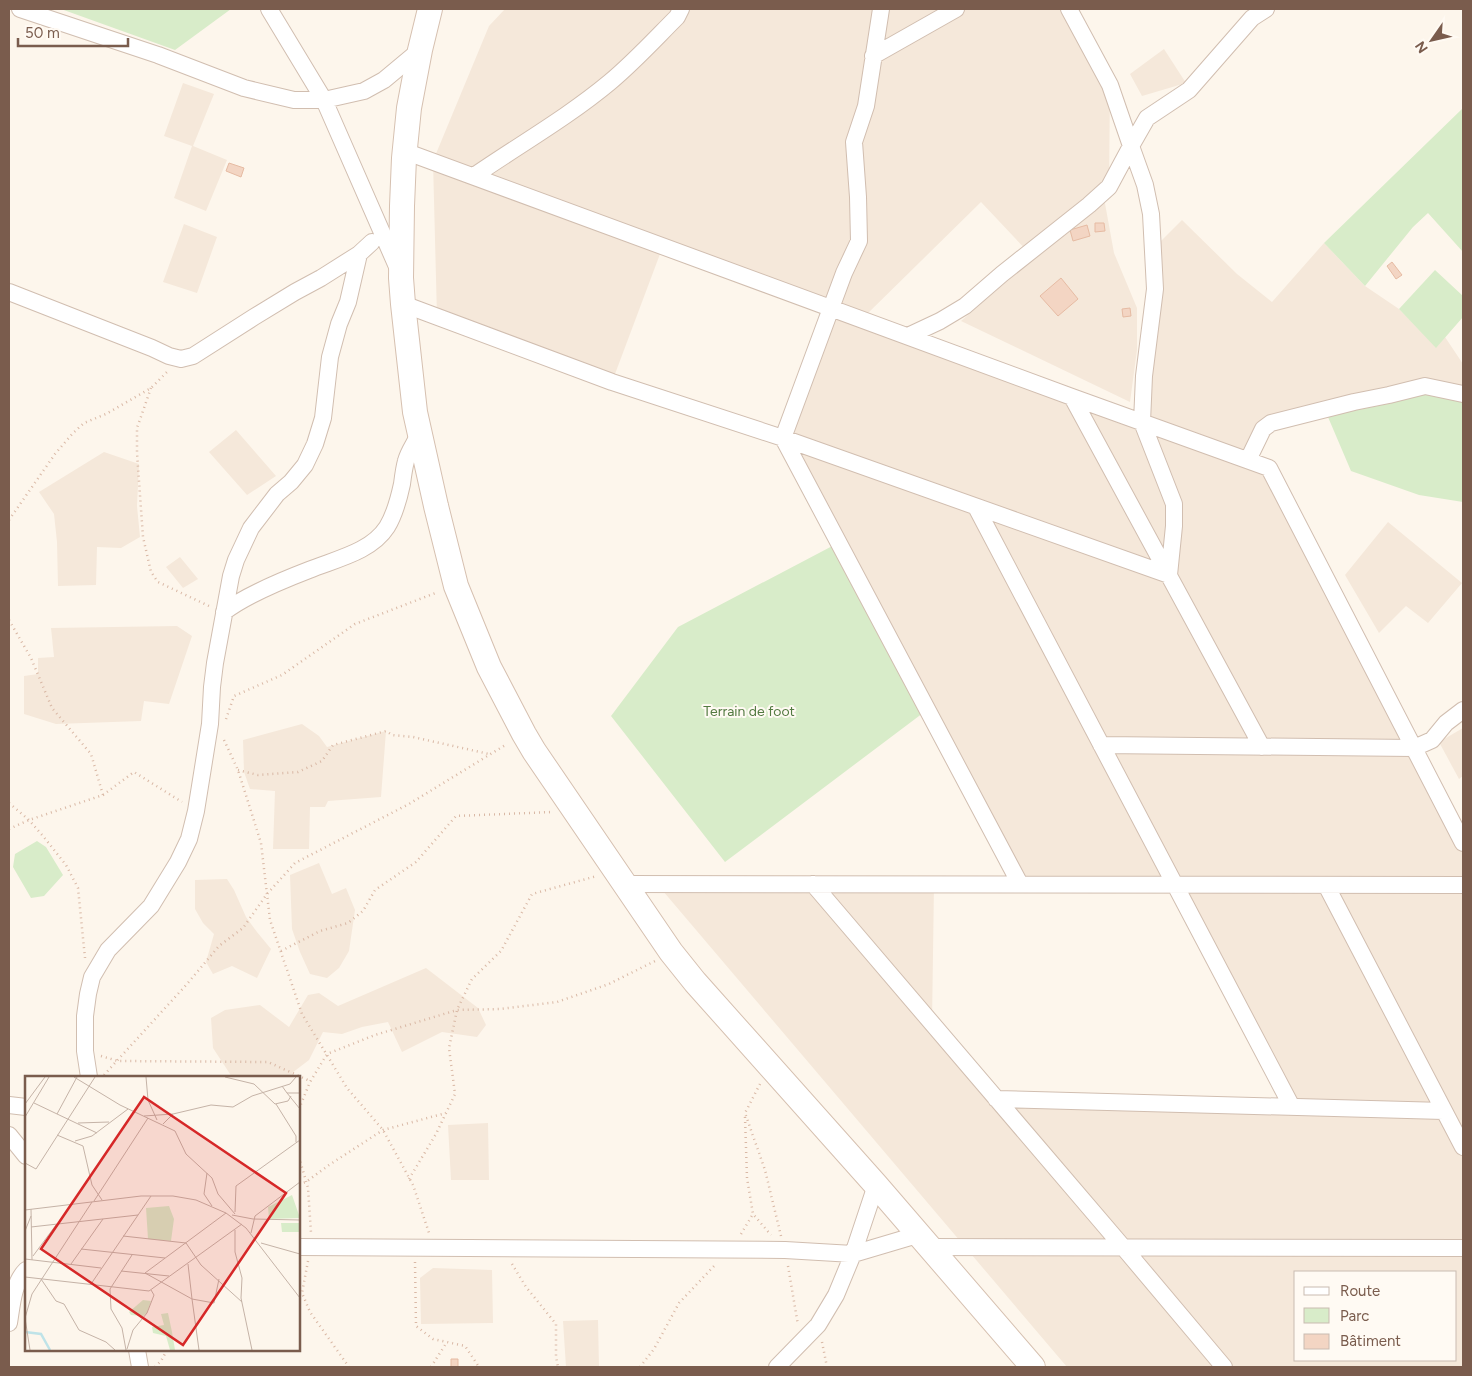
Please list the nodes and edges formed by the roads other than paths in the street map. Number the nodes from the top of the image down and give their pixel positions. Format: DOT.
graph roads {
  1 [pos="20,9"];
  2 [pos="269,9"];
  3 [pos="430,9"];
  4 [pos="681,9"];
  5 [pos="881,9"];
  6 [pos="956,9"];
  7 [pos="1069,9"];
  8 [pos="1266,9"];
  9 [pos="420,50"];
  10 [pos="873,56"];
  11 [pos="324,100"];
  12 [pos="1131,146"];
  13 [pos="404,151"];
  14 [pos="474,176"];
  15 [pos="372,242"];
  16 [pos="359,254"];
  17 [pos="402,278"];
  18 [pos="9,292"];
  19 [pos="403,304"];
  20 [pos="832,308"];
  21 [pos="908,336"];
  22 [pos="1463,394"];
  23 [pos="1072,397"];
  24 [pos="1142,422"];
  25 [pos="419,434"];
  26 [pos="783,438"];
  27 [pos="1248,460"];
  28 [pos="976,507"];
  29 [pos="1169,575"];
  30 [pos="224,612"];
  31 [pos="1463,710"];
  32 [pos="1101,745"];
  33 [pos="1262,747"];
  34 [pos="1414,748"];
  35 [pos="1463,843"];
  36 [pos="620,878"];
  37 [pos="813,884"];
  38 [pos="1020,884"];
  39 [pos="1175,885"];
  40 [pos="1326,885"];
  41 [pos="1463,885"];
  42 [pos="89,1076"];
  43 [pos="996,1099"];
  44 [pos="9,1105"];
  45 [pos="25,1107"];
  46 [pos="1292,1107"];
  47 [pos="1444,1112"];
  48 [pos="9,1135"];
  49 [pos="1463,1147"];
  50 [pos="25,1155"];
  51 [pos="876,1185"];
  52 [pos="923,1241"];
  53 [pos="305,1247"];
  54 [pos="1123,1247"];
  55 [pos="1463,1248"];
  56 [pos="854,1254"];
  57 [pos="25,1271"];
  58 [pos="9,1323"];
  59 [pos="137,1351"];
  60 [pos="140,1367"];
  61 [pos="777,1367"];
  62 [pos="1033,1367"];
  63 [pos="1224,1367"];
  1 -- 11 [label="street"];
  2 -- 11 [label="street"];
  3 -- 9 [label="main road"];
  4 -- 14 [label="street"];
  5 -- 10 [label="street"];
  6 -- 10 [label="street"];
  7 -- 12 [label="street"];
  8 -- 12 [label="street"];
  9 -- 11 [label="street"];
  9 -- 13 [label="main road"];
  10 -- 20 [label="street"];
  11 -- 17 [label="street"];
  12 -- 21 [label="street"];
  12 -- 24 [label="street"];
  13 -- 14 [label="street"];
  13 -- 17 [label="main road"];
  14 -- 20 [label="street"];
  15 -- 16 [label="street"];
  16 -- 18 [label="street"];
  16 -- 30 [label="street"];
  17 -- 19 [label="main road"];
  19 -- 25 [label="main road"];
  19 -- 26 [label="street"];
  20 -- 21 [label="street"];
  20 -- 26 [label="street"];
  21 -- 23 [label="street"];
  22 -- 27 [label="street"];
  23 -- 24 [label="street"];
  23 -- 29 [label="street"];
  24 -- 27 [label="street"];
  24 -- 29 [label="street"];
  25 -- 30 [label="street"];
  25 -- 36 [label="main road"];
  26 -- 28 [label="street"];
  26 -- 38 [label="street"];
  27 -- 34 [label="street"];
  28 -- 29 [label="street"];
  28 -- 32 [label="street"];
  29 -- 33 [label="street"];
  30 -- 42 [label="street"];
  31 -- 34 [label="street"];
  32 -- 33 [label="street"];
  32 -- 39 [label="street"];
  33 -- 34 [label="street"];
  34 -- 35 [label="street"];
  36 -- 37 [label="street"];
  36 -- 51 [label="main road"];
  37 -- 38 [label="street"];
  37 -- 43 [label="street"];
  38 -- 39 [label="street"];
  39 -- 40 [label="street"];
  39 -- 46 [label="street"];
  40 -- 41 [label="street"];
  40 -- 47 [label="street"];
  43 -- 46 [label="street"];
  43 -- 54 [label="street"];
  44 -- 45 [label="street"];
  46 -- 47 [label="street"];
  47 -- 49 [label="street"];
  48 -- 50 [label="street"];
  51 -- 52 [label="main road"];
  51 -- 56 [label="street"];
  52 -- 54 [label="street"];
  52 -- 56 [label="street"];
  52 -- 62 [label="main road"];
  53 -- 56 [label="street"];
  54 -- 55 [label="street"];
  54 -- 63 [label="street"];
  56 -- 61 [label="street"];
  57 -- 58 [label="street"];
  59 -- 60 [label="street"];
}
